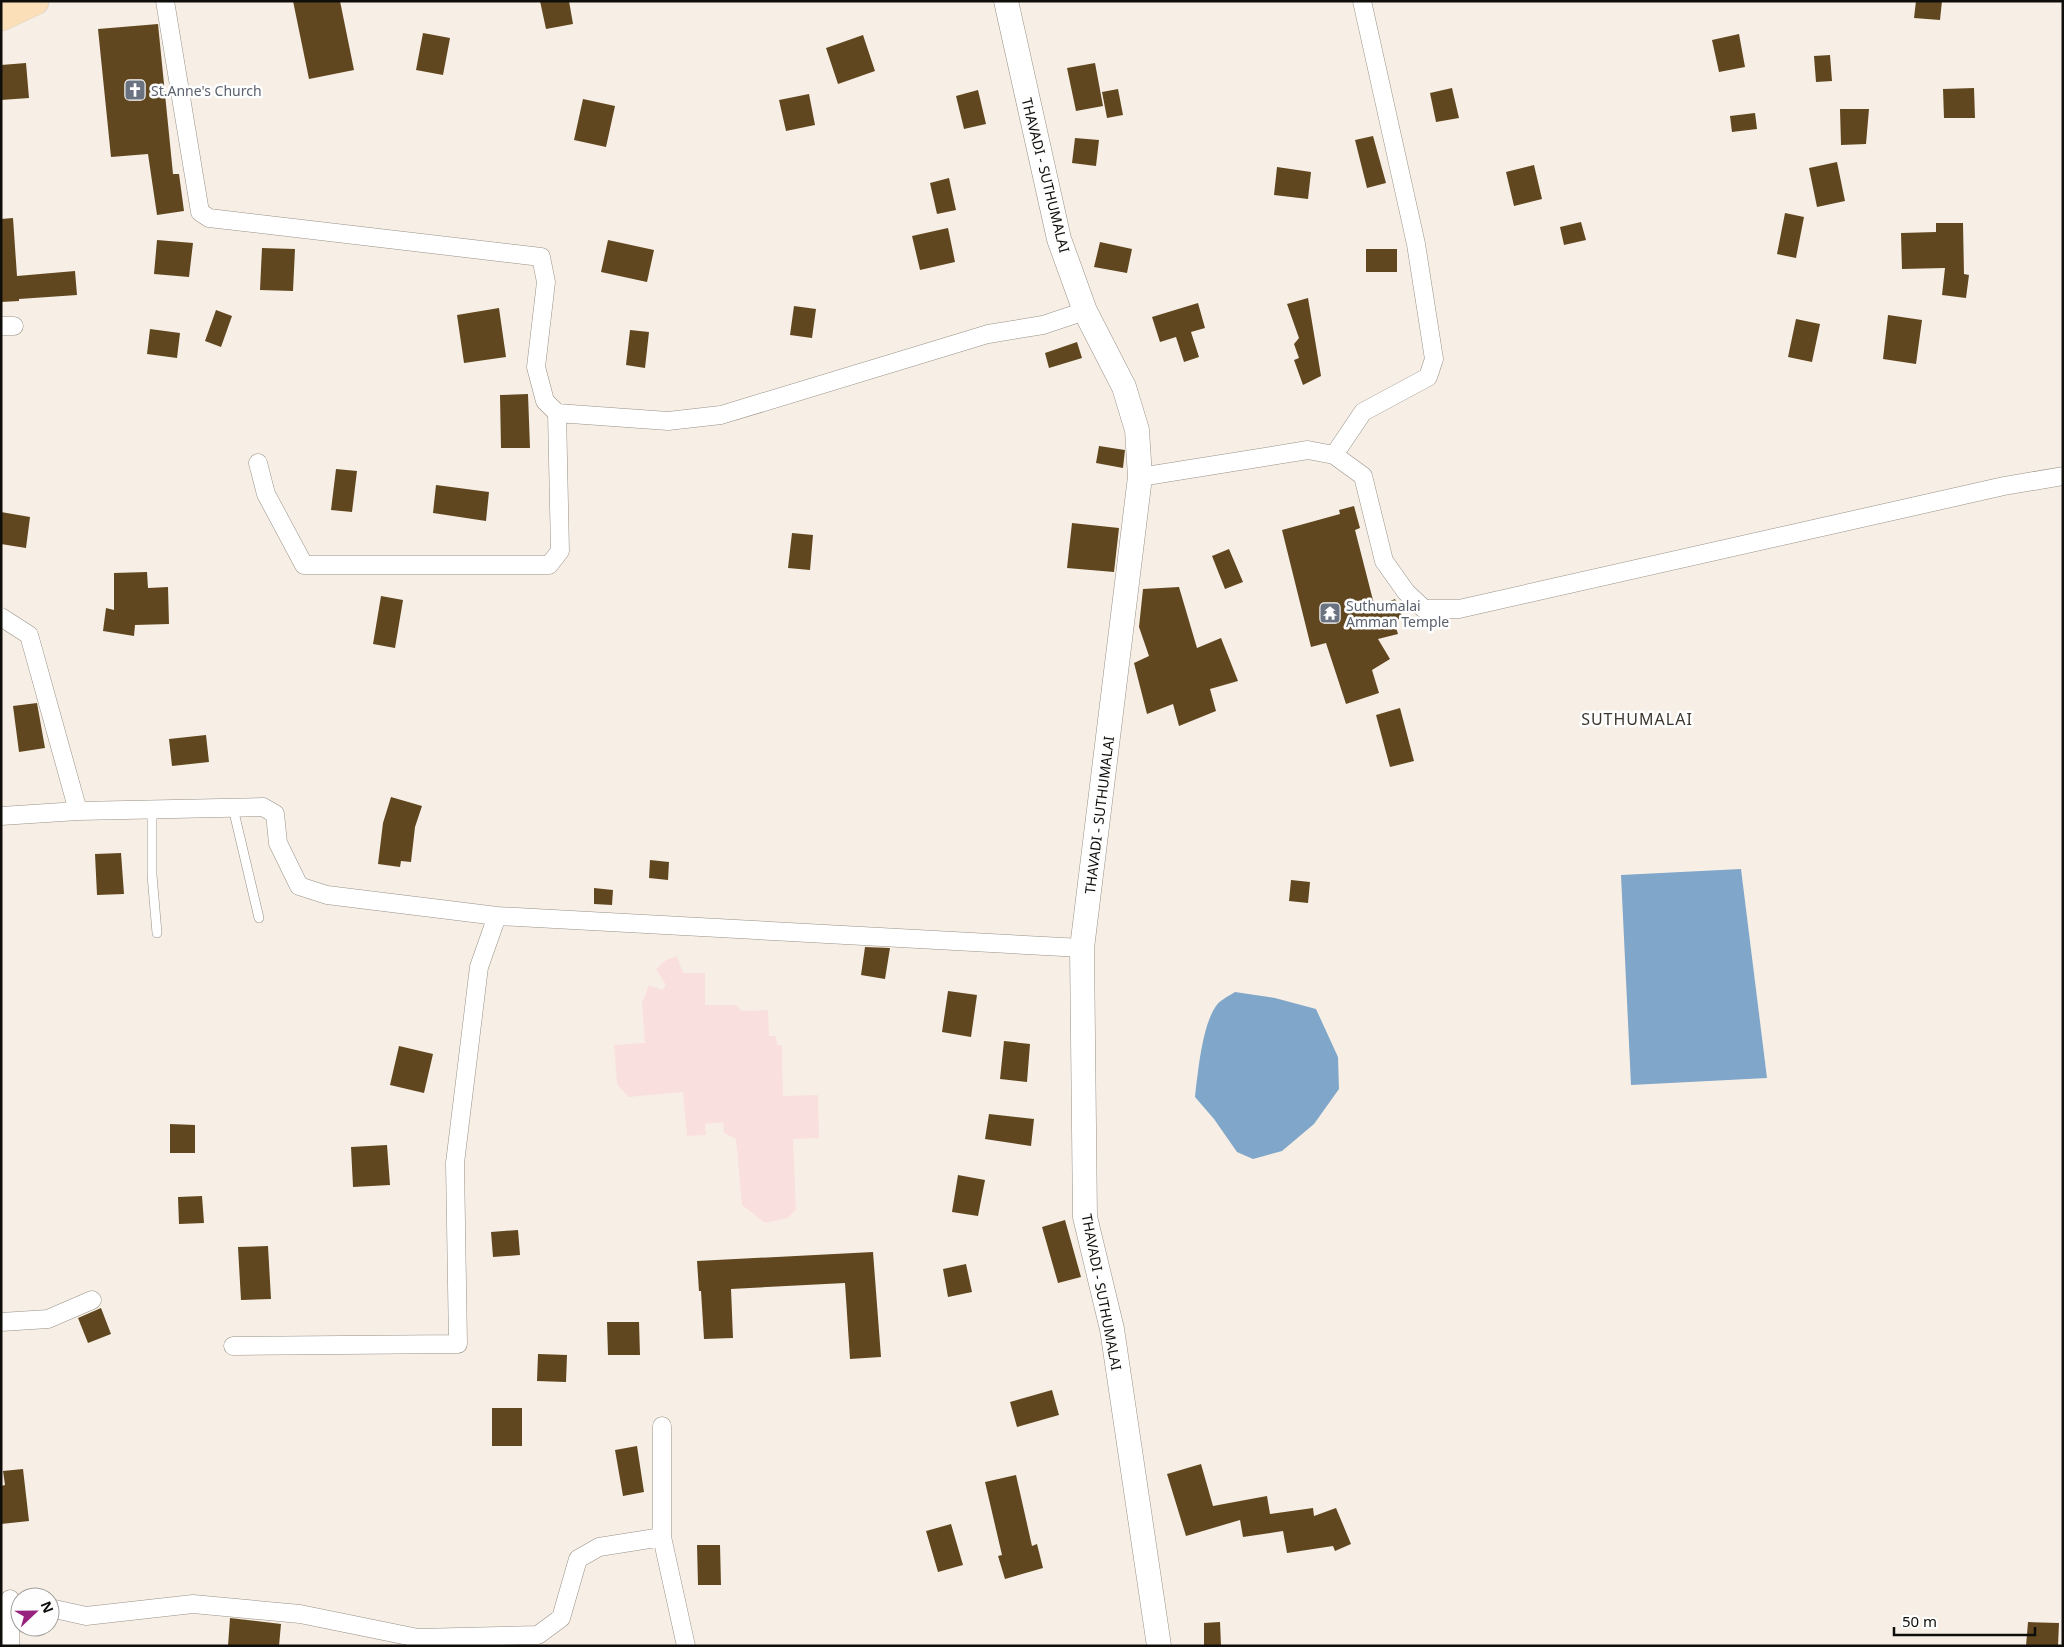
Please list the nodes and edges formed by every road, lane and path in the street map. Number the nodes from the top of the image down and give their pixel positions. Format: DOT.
graph roads {
  1 [pos="35,1"];
  2 [pos="165,1"];
  3 [pos="1006,1"];
  4 [pos="1362,1"];
  5 [pos="1,17"];
  6 [pos="1086,311"];
  7 [pos="557,413"];
  8 [pos="1334,455"];
  9 [pos="258,463"];
  10 [pos="2063,476"];
  11 [pos="1140,477"];
  12 [pos="1,617"];
  13 [pos="233,808"];
  14 [pos="152,810"];
  15 [pos="78,811"];
  16 [pos="1,816"];
  17 [pos="497,916"];
  18 [pos="259,918"];
  19 [pos="157,933"];
  20 [pos="1082,948"];
  21 [pos="92,1300"];
  22 [pos="1,1322"];
  23 [pos="233,1346"];
  24 [pos="662,1426"];
  25 [pos="662,1537"];
  26 [pos="60,1610"];
  27 [pos="418,1642"];
  28 [pos="686,1646"];
  29 [pos="1159,1646"];
  1 -- 5 [label="main road"];
  2 -- 7 [label="street"];
  3 -- 6 [label="main road, THAVADI - SUTHUMALAI"];
  4 -- 8 [label="street"];
  6 -- 7 [label="street"];
  6 -- 11 [label="main road, THAVADI - SUTHUMALAI"];
  7 -- 9 [label="street"];
  8 -- 10 [label="street"];
  8 -- 11 [label="street"];
  11 -- 20 [label="main road, THAVADI - SUTHUMALAI"];
  12 -- 15 [label="street"];
  13 -- 14 [label="street"];
  13 -- 17 [label="street"];
  13 -- 18 [label="lane"];
  14 -- 15 [label="street"];
  14 -- 19 [label="lane"];
  15 -- 16 [label="street"];
  17 -- 20 [label="street"];
  17 -- 23 [label="street"];
  20 -- 29 [label="main road, THAVADI - SUTHUMALAI"];
  21 -- 22 [label="street"];
  24 -- 25 [label="street"];
  25 -- 27 [label="street"];
  25 -- 28 [label="street"];
  26 -- 27 [label="street"];
}
